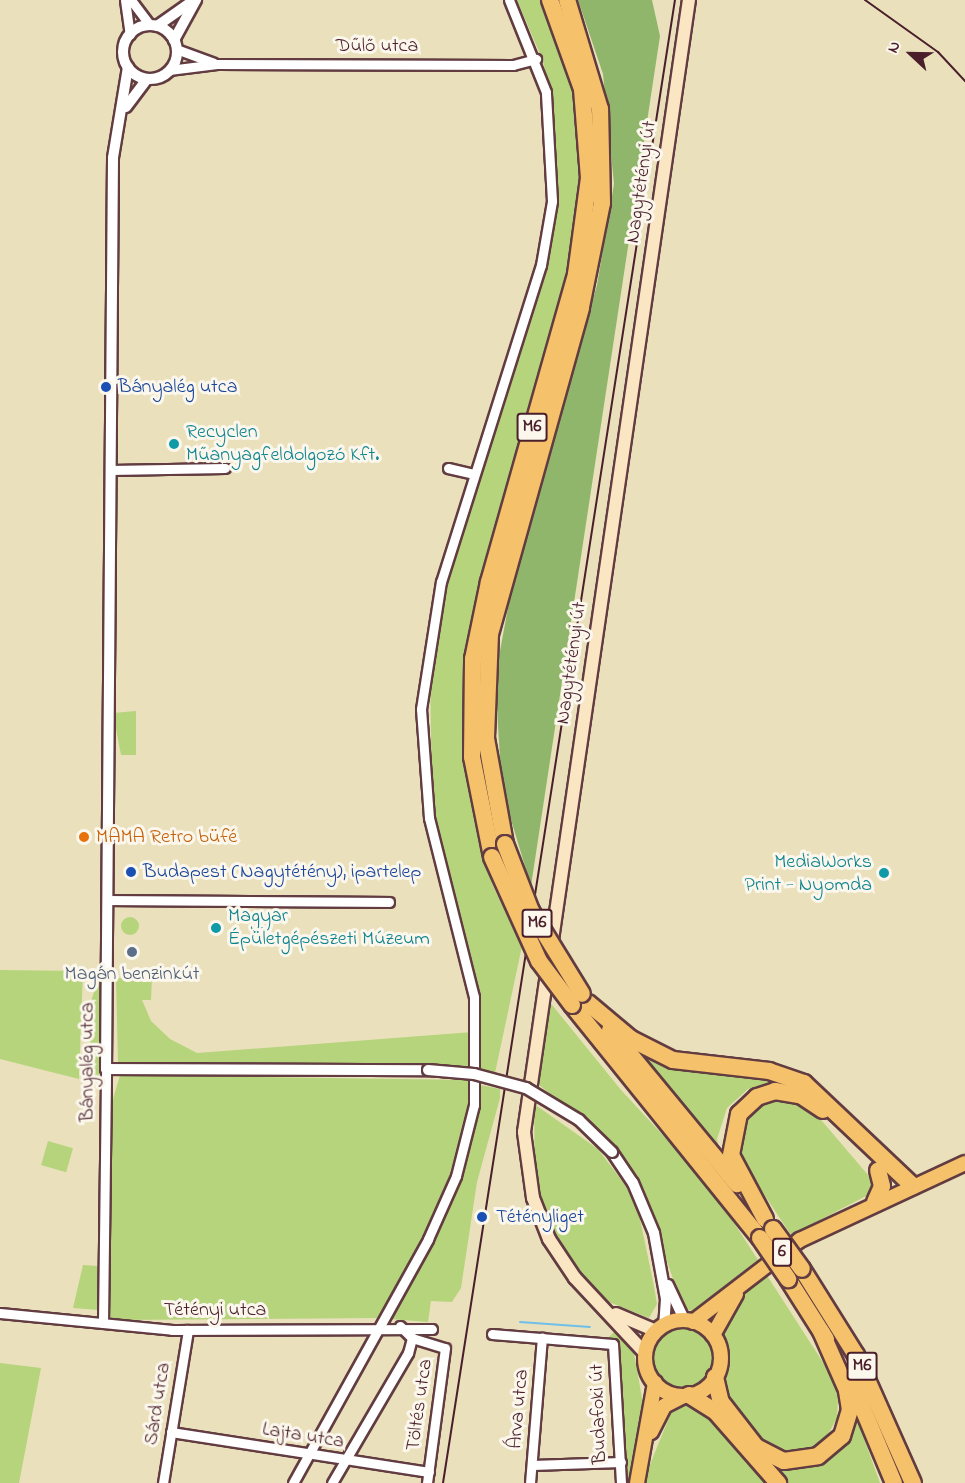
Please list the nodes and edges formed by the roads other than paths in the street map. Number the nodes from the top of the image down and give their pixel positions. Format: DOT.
graph roads {
  1 [pos="125,0"];
  2 [pos="131,0"];
  3 [pos="195,0"];
  4 [pos="509,0"];
  5 [pos="550,0"];
  6 [pos="567,0"];
  7 [pos="689,0"];
  8 [pos="154,26"];
  9 [pos="129,35"];
  10 [pos="175,45"];
  11 [pos="536,59"];
  12 [pos="217,64"];
  13 [pos="128,67"];
  14 [pos="170,70"];
  15 [pos="147,79"];
  16 [pos="120,118"];
  17 [pos="225,468"];
  18 [pos="448,468"];
  19 [pos="110,471"];
  20 [pos="473,474"];
  21 [pos="108,900"];
  22 [pos="388,902"];
  23 [pos="581,1001"];
  24 [pos="106,1069"];
  25 [pos="965,1163"];
  26 [pos="886,1171"];
  27 [pos="906,1188"];
  28 [pos="875,1202"];
  29 [pos="766,1229"];
  30 [pos="663,1272"];
  31 [pos="795,1274"];
  32 [pos="744,1282"];
  33 [pos="607,1310"];
  34 [pos="0,1313"];
  35 [pos="688,1321"];
  36 [pos="103,1323"];
  37 [pos="384,1325"];
  38 [pos="400,1326"];
  39 [pos="660,1328"];
  40 [pos="432,1329"];
  41 [pos="188,1330"];
  42 [pos="822,1331"];
  43 [pos="492,1334"];
  44 [pos="713,1335"];
  45 [pos="542,1337"];
  46 [pos="412,1338"];
  47 [pos="645,1353"];
  48 [pos="715,1377"];
  49 [pos="655,1383"];
  50 [pos="686,1395"];
  51 [pos="171,1432"];
  52 [pos="310,1455"];
  53 [pos="641,1458"];
  54 [pos="346,1461"];
  55 [pos="621,1462"];
  56 [pos="532,1465"];
  57 [pos="429,1473"];
  58 [pos="163,1483"];
  59 [pos="293,1483"];
  60 [pos="332,1483"];
  61 [pos="427,1483"];
  62 [pos="530,1483"];
  63 [pos="621,1483"];
  64 [pos="637,1483"];
  65 [pos="778,1483"];
  66 [pos="894,1483"];
  67 [pos="913,1483"];
  1 -- 9 [label="street, Bányalég utca"];
  2 -- 8 [label="street"];
  3 -- 8 [label="street"];
  3 -- 10 [label="street"];
  4 -- 11 [label="street"];
  5 -- 23 [label="highway, M6, bridge"];
  6 -- 23 [label="highway, M6, bridge"];
  7 -- 33 [label="main road, Nagytétényi út"];
  8 -- 9 [label="street"];
  8 -- 10 [label="street"];
  9 -- 13 [label="street, Bányalég utca"];
  10 -- 12 [label="street, Dűlő utca"];
  10 -- 14 [label="street"];
  11 -- 12 [label="street, Dűlő utca"];
  11 -- 20 [label="street"];
  12 -- 14 [label="street, Dűlő utca"];
  13 -- 15 [label="street"];
  13 -- 16 [label="street, Bányalég utca"];
  14 -- 15 [label="street"];
  15 -- 16 [label="street, Bányalég utca"];
  16 -- 19 [label="street, Bányalég utca"];
  17 -- 19 [label="street"];
  18 -- 20 [label="street"];
  19 -- 21 [label="street, Bányalég utca"];
  20 -- 37 [label="street"];
  21 -- 22 [label="street"];
  21 -- 24 [label="street, Bányalég utca"];
  23 -- 26 [label="highway"];
  23 -- 29 [label="highway, M6"];
  24 -- 30 [label="street, bridge"];
  24 -- 36 [label="street, Bányalég utca"];
  25 -- 27 [label="main road, 6"];
  26 -- 27 [label="highway"];
  26 -- 28 [label="highway"];
  26 -- 29 [label="highway"];
  27 -- 28 [label="main road, 6"];
  28 -- 32 [label="main road, 6"];
  29 -- 31 [label="highway, M6, bridge"];
  30 -- 35 [label="street"];
  30 -- 39 [label="street"];
  31 -- 42 [label="highway, M6"];
  31 -- 67 [label="highway, M6"];
  32 -- 35 [label="main road, 6"];
  32 -- 44 [label="main road, 6"];
  33 -- 39 [label="main road, Nagytétényi út"];
  33 -- 47 [label="main road, Nagytétényi út"];
  34 -- 36 [label="street, Tétényi utca"];
  35 -- 39 [label="main road, 6"];
  35 -- 44 [label="main road"];
  36 -- 41 [label="street, Tétényi utca"];
  37 -- 38 [label="street, Tétényi utca"];
  37 -- 41 [label="street, Tétényi utca"];
  37 -- 52 [label="street"];
  38 -- 40 [label="street, Tétényi utca"];
  38 -- 46 [label="street, Töltés utca"];
  39 -- 47 [label="main road"];
  41 -- 51 [label="street, Sárd utca"];
  42 -- 48 [label="highway"];
  42 -- 66 [label="highway, M6"];
  43 -- 45 [label="street"];
  44 -- 48 [label="main road"];
  45 -- 55 [label="street, Budafoki út"];
  45 -- 56 [label="street, Árva utca"];
  46 -- 54 [label="street"];
  46 -- 57 [label="street, Töltés utca"];
  47 -- 49 [label="main road"];
  48 -- 50 [label="main road"];
  49 -- 50 [label="main road"];
  49 -- 53 [label="main road, Budafoki út"];
  50 -- 53 [label="main road, Budafoki út"];
  50 -- 65 [label="highway"];
  51 -- 52 [label="street, Lajta utca"];
  51 -- 58 [label="street, Sárd utca"];
  52 -- 54 [label="street, Lajta utca"];
  52 -- 59 [label="street"];
  53 -- 64 [label="main road, Budafoki út"];
  54 -- 57 [label="street, Lajta utca"];
  54 -- 60 [label="street"];
  55 -- 56 [label="street"];
  55 -- 63 [label="street, Budafoki út"];
  56 -- 62 [label="street, Árva utca"];
  57 -- 61 [label="street, Töltés utca"];
}
